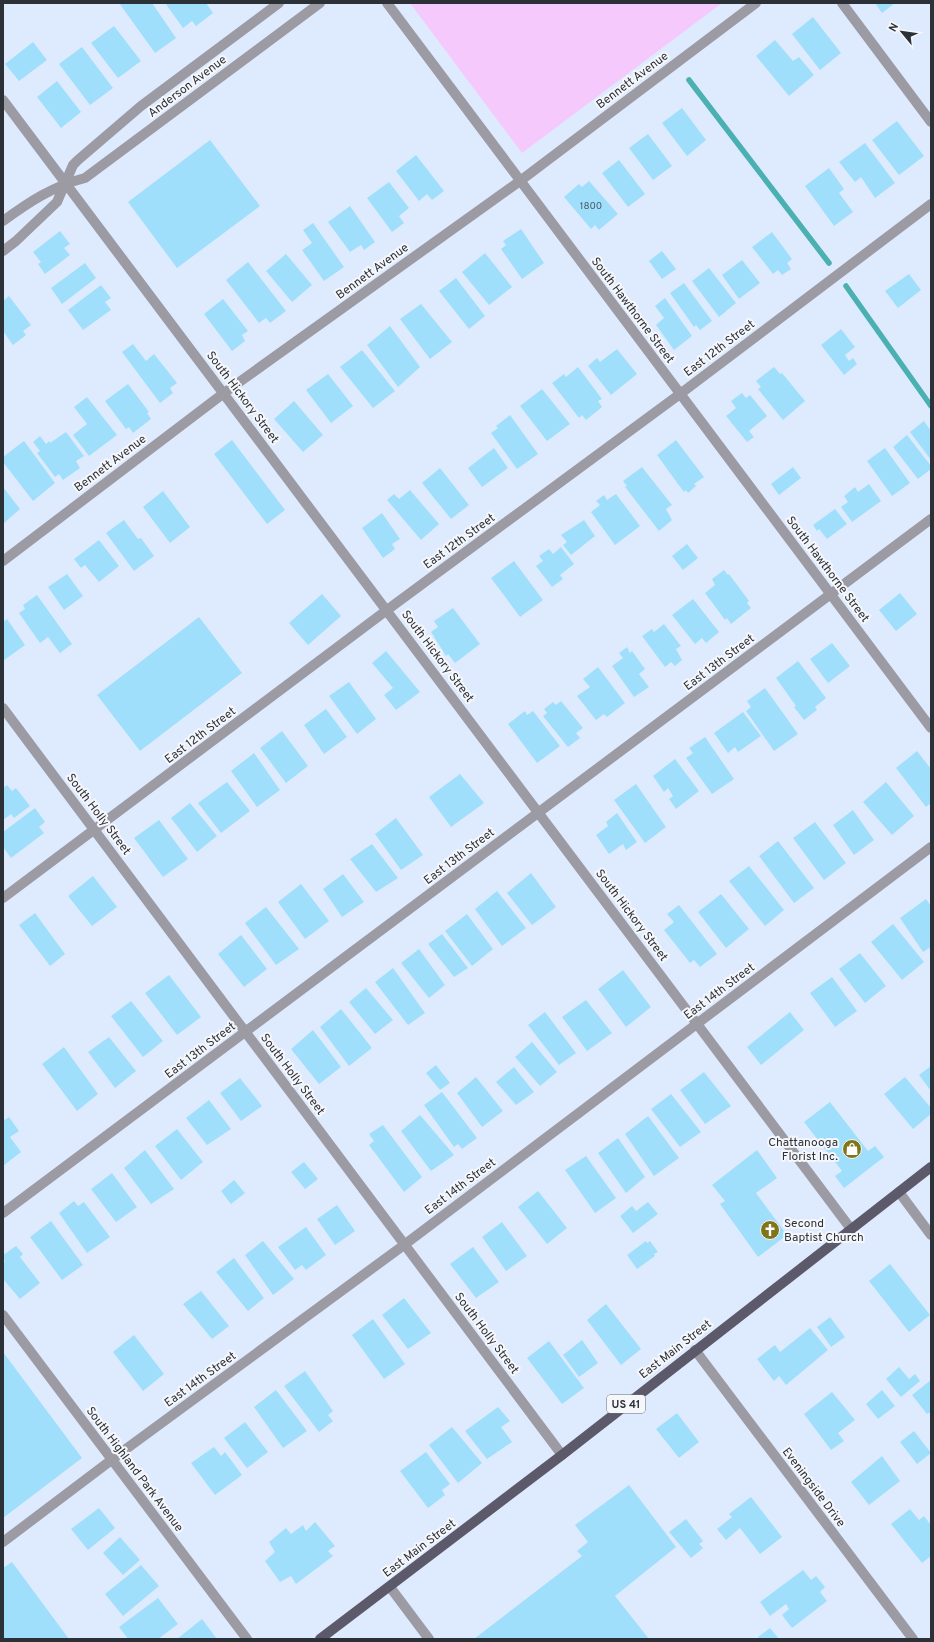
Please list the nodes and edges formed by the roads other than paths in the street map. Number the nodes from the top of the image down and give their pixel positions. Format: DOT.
graph roads {
  1 [pos="278,3"];
  2 [pos="320,3"];
  3 [pos="387,3"];
  4 [pos="756,3"];
  5 [pos="842,3"];
  6 [pos="3,100"];
  7 [pos="931,122"];
  8 [pos="520,181"];
  9 [pos="66,183"];
  10 [pos="931,204"];
  11 [pos="3,221"];
  12 [pos="3,251"];
  13 [pos="224,393"];
  14 [pos="680,394"];
  15 [pos="931,519"];
  16 [pos="3,561"];
  17 [pos="830,594"];
  18 [pos="387,610"];
  19 [pos="3,708"];
  20 [pos="931,728"];
  21 [pos="538,813"];
  22 [pos="94,830"];
  23 [pos="931,847"];
  24 [pos="3,898"];
  25 [pos="697,1024"];
  26 [pos="245,1032"];
  27 [pos="931,1167"];
  28 [pos="899,1192"];
  29 [pos="3,1213"];
  30 [pos="851,1229"];
  31 [pos="931,1234"];
  32 [pos="404,1244"];
  33 [pos="3,1315"];
  34 [pos="695,1350"];
  35 [pos="562,1454"];
  36 [pos="112,1460"];
  37 [pos="3,1542"];
  38 [pos="390,1587"];
  39 [pos="247,1639"];
  40 [pos="320,1639"];
  41 [pos="429,1639"];
  42 [pos="913,1639"];
  1 -- 9 [label="street, Anderson Avenue"];
  2 -- 9 [label="street, Anderson Avenue"];
  3 -- 8 [label="street, South Hawthorne Street"];
  4 -- 8 [label="street, Bennett Avenue"];
  5 -- 7 [label="street"];
  6 -- 9 [label="street, South Hickory Street"];
  8 -- 13 [label="street, Bennett Avenue"];
  8 -- 14 [label="street, South Hawthorne Street"];
  9 -- 11 [label="street, Anderson Avenue"];
  9 -- 12 [label="street, Anderson Avenue"];
  9 -- 13 [label="street, South Hickory Street"];
  10 -- 14 [label="street, East 12th Street"];
  13 -- 16 [label="street, Bennett Avenue"];
  13 -- 18 [label="street, South Hickory Street"];
  14 -- 17 [label="street, South Hawthorne Street"];
  14 -- 18 [label="street, East 12th Street"];
  15 -- 17 [label="street, East 13th Street"];
  17 -- 20 [label="street, South Hawthorne Street"];
  17 -- 21 [label="street, East 13th Street"];
  18 -- 21 [label="street, South Hickory Street"];
  18 -- 22 [label="street, East 12th Street"];
  19 -- 22 [label="street, South Holly Street"];
  21 -- 25 [label="street, South Hickory Street"];
  21 -- 26 [label="street, East 13th Street"];
  22 -- 24 [label="street, East 12th Street"];
  22 -- 26 [label="street, South Holly Street"];
  23 -- 25 [label="street, East 14th Street"];
  25 -- 30 [label="street, South Hickory Street"];
  25 -- 32 [label="street, East 14th Street"];
  26 -- 29 [label="street, East 13th Street"];
  26 -- 32 [label="street, South Holly Street"];
  27 -- 28 [label="main road, East Main Street / US 41"];
  28 -- 30 [label="main road, East Main Street / US 41"];
  28 -- 31 [label="street"];
  30 -- 34 [label="main road, East Main Street / US 41"];
  32 -- 35 [label="street, South Holly Street"];
  32 -- 36 [label="street, East 14th Street"];
  33 -- 36 [label="street, South Highland Park Avenue"];
  34 -- 35 [label="main road, East Main Street / US 41"];
  34 -- 42 [label="street, Eveningside Drive"];
  35 -- 38 [label="main road, East Main Street / US 41"];
  36 -- 37 [label="street, East 14th Street"];
  36 -- 39 [label="street, South Highland Park Avenue"];
  38 -- 40 [label="main road, East Main Street / US 41"];
  38 -- 41 [label="street"];
}
